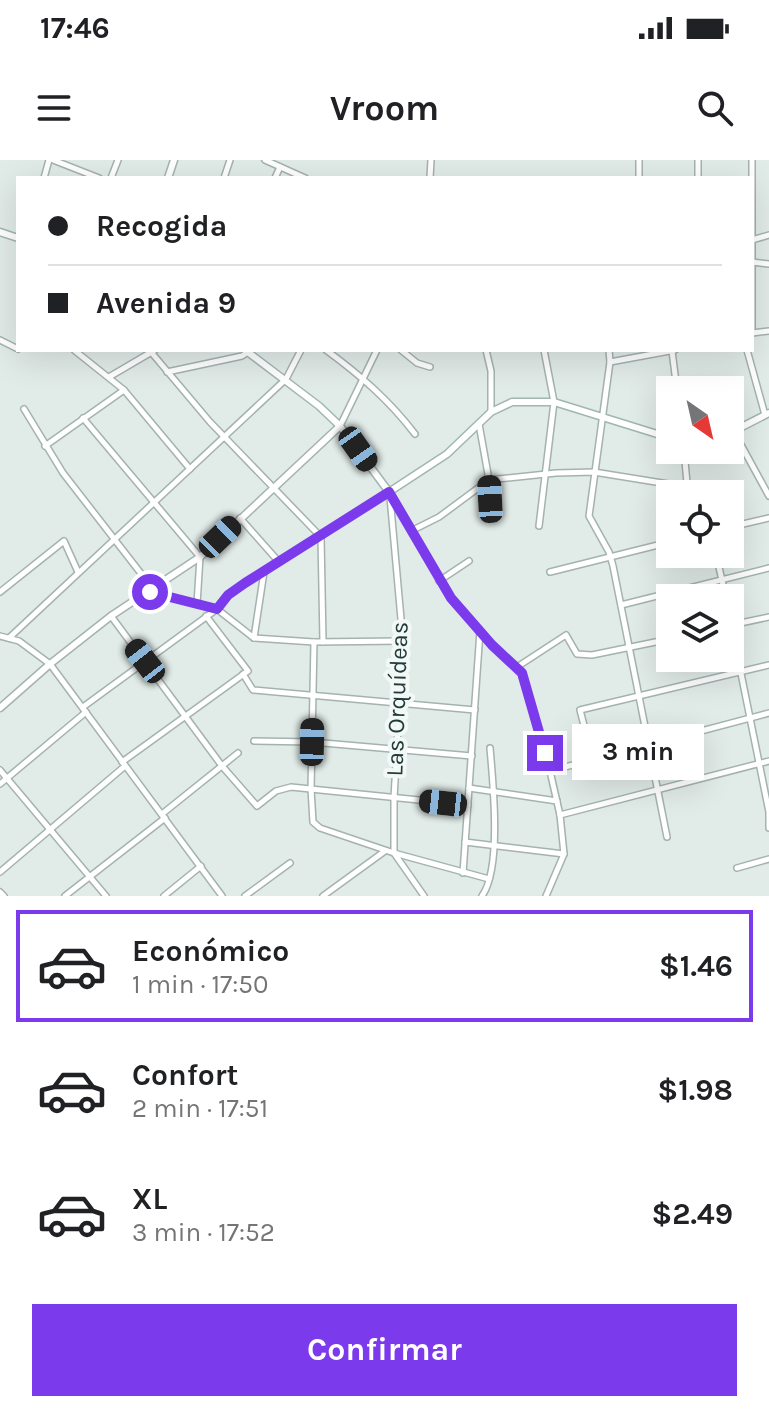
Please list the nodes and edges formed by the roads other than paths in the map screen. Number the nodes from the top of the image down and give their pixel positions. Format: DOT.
graph roads {
  1 [pos="51,160"];
  2 [pos="265,160"];
  3 [pos="280,167"];
  4 [pos="94,176"];
  5 [pos="276,176"];
  6 [pos="300,176"];
  7 [pos="78,352"];
  8 [pos="151,352"];
  9 [pos="154,352"];
  10 [pos="250,352"];
  11 [pos="300,352"];
  12 [pos="329,352"];
  13 [pos="376,352"];
  14 [pos="403,352"];
  15 [pos="486,352"];
  16 [pos="544,352"];
  17 [pos="609,352"];
  18 [pos="662,352"];
  19 [pos="673,352"];
  20 [pos="748,352"];
  21 [pos="610,362"];
  22 [pos="430,367"];
  23 [pos="166,372"];
  24 [pos="676,376"];
  25 [pos="109,377"];
  26 [pos="364,378"];
  27 [pos="286,379"];
  28 [pos="124,390"];
  29 [pos="554,402"];
  30 [pos="24,409"];
  31 [pos="491,412"];
  32 [pos="767,414"];
  33 [pos="603,417"];
  34 [pos="83,418"];
  35 [pos="479,424"];
  36 [pos="340,426"];
  37 [pos="744,426"];
  38 [pos="415,434"];
  39 [pos="656,434"];
  40 [pos="226,436"];
  41 [pos="45,446"];
  42 [pos="744,453"];
  43 [pos="190,469"];
  44 [pos="594,472"];
  45 [pos="545,474"];
  46 [pos="489,480"];
  47 [pos="656,485"];
  48 [pos="274,487"];
  49 [pos="389,492"];
  50 [pos="769,496"];
  51 [pos="155,502"];
  52 [pos="240,518"];
  53 [pos="491,518"];
  54 [pos="769,518"];
  55 [pos="744,524"];
  56 [pos="539,526"];
  57 [pos="411,531"];
  58 [pos="116,537"];
  59 [pos="321,537"];
  60 [pos="656,546"];
  61 [pos="200,557"];
  62 [pos="610,557"];
  63 [pos="469,561"];
  64 [pos="279,562"];
  65 [pos="720,568"];
  66 [pos="769,568"];
  67 [pos="265,570"];
  68 [pos="78,572"];
  69 [pos="550,572"];
  70 [pos="723,579"];
  71 [pos="439,581"];
  72 [pos="724,584"];
  73 [pos="152,591"];
  74 [pos="0,592"];
  75 [pos="197,604"];
  76 [pos="621,605"];
  77 [pos="217,609"];
  78 [pos="111,616"];
  79 [pos="206,616"];
  80 [pos="769,617"];
  81 [pos="744,621"];
  82 [pos="480,631"];
  83 [pos="0,636"];
  84 [pos="9,638"];
  85 [pos="254,638"];
  86 [pos="403,641"];
  87 [pos="314,642"];
  88 [pos="323,642"];
  89 [pos="656,642"];
  90 [pos="629,648"];
  91 [pos="145,661"];
  92 [pos="50,664"];
  93 [pos="769,665"];
  94 [pos="517,667"];
  95 [pos="744,671"];
  96 [pos="741,672"];
  97 [pos="243,674"];
  98 [pos="313,695"];
  99 [pos="639,696"];
  100 [pos="398,703"];
  101 [pos="0,708"];
  102 [pos="85,710"];
  103 [pos="475,710"];
  104 [pos="769,713"];
  105 [pos="185,716"];
  106 [pos="750,717"];
  107 [pos="254,741"];
  108 [pos="312,742"];
  109 [pos="649,745"];
  110 [pos="490,748"];
  111 [pos="396,749"];
  112 [pos="238,753"];
  113 [pos="472,756"];
  114 [pos="593,760"];
  115 [pos="769,761"];
  116 [pos="759,763"];
  117 [pos="124,764"];
  118 [pos="222,766"];
  119 [pos="0,770"];
  120 [pos="550,771"];
  121 [pos="7,778"];
  122 [pos="0,784"];
  123 [pos="469,788"];
  124 [pos="311,789"];
  125 [pos="659,789"];
  126 [pos="495,791"];
  127 [pos="394,798"];
  128 [pos="557,801"];
  129 [pos="468,805"];
  130 [pos="769,812"];
  131 [pos="560,815"];
  132 [pos="164,816"];
  133 [pos="769,828"];
  134 [pos="49,829"];
  135 [pos="667,837"];
  136 [pos="465,842"];
  137 [pos="493,845"];
  138 [pos="386,850"];
  139 [pos="394,853"];
  140 [pos="564,854"];
  141 [pos="769,859"];
  142 [pos="290,863"];
  143 [pos="201,866"];
  144 [pos="737,868"];
  145 [pos="0,872"];
  146 [pos="463,873"];
  147 [pos="89,876"];
  148 [pos="489,879"];
  149 [pos="421,895"];
  150 [pos="65,896"];
  151 [pos="106,896"];
  152 [pos="164,896"];
  153 [pos="222,896"];
  154 [pos="245,896"];
  155 [pos="323,896"];
  156 [pos="482,896"];
  157 [pos="546,896"];
  1 -- 4 [label="street"];
  2 -- 3 [label="street"];
  3 -- 5 [label="street"];
  3 -- 6 [label="street"];
  7 -- 25 [label="street"];
  8 -- 25 [label="street"];
  9 -- 23 [label="street"];
  10 -- 23 [label="street"];
  10 -- 27 [label="main road"];
  11 -- 27 [label="street"];
  12 -- 26 [label="street"];
  13 -- 26 [label="street"];
  14 -- 22 [label="street"];
  15 -- 31 [label="street"];
  16 -- 29 [label="street"];
  17 -- 21 [label="street"];
  18 -- 21 [label="street"];
  19 -- 24 [label="street"];
  20 -- 32 [label="street"];
  21 -- 33 [label="street"];
  23 -- 40 [label="street"];
  25 -- 28 [label="street"];
  26 -- 36 [label="street"];
  26 -- 38 [label="street"];
  27 -- 36 [label="main road"];
  27 -- 40 [label="street"];
  28 -- 34 [label="street"];
  28 -- 43 [label="street"];
  29 -- 31 [label="main road"];
  29 -- 33 [label="main road"];
  29 -- 45 [label="street"];
  30 -- 41 [label="street"];
  31 -- 35 [label="main road"];
  32 -- 37 [label="main road"];
  33 -- 39 [label="main road"];
  33 -- 44 [label="street"];
  34 -- 41 [label="street"];
  34 -- 51 [label="street"];
  35 -- 46 [label="street"];
  35 -- 49 [label="main road"];
  36 -- 48 [label="main road"];
  36 -- 49 [label="main road"];
  40 -- 43 [label="street"];
  40 -- 48 [label="street"];
  41 -- 58 [label="street"];
  42 -- 50 [label="street"];
  43 -- 51 [label="street"];
  44 -- 45 [label="street"];
  44 -- 47 [label="street"];
  44 -- 62 [label="street"];
  45 -- 46 [label="street"];
  45 -- 56 [label="street"];
  46 -- 53 [label="street"];
  46 -- 57 [label="street"];
  48 -- 52 [label="main road"];
  48 -- 59 [label="street"];
  49 -- 57 [label="street"];
  49 -- 59 [label="street"];
  49 -- 86 [label="street, Las Orquídeas"];
  51 -- 58 [label="street"];
  51 -- 61 [label="street"];
  52 -- 61 [label="main road"];
  52 -- 64 [label="street"];
  54 -- 55 [label="street"];
  57 -- 71 [label="street"];
  58 -- 68 [label="street"];
  58 -- 73 [label="street"];
  59 -- 64 [label="street"];
  59 -- 88 [label="street"];
  60 -- 62 [label="street"];
  61 -- 73 [label="main road"];
  61 -- 75 [label="street"];
  62 -- 69 [label="street"];
  62 -- 76 [label="street"];
  63 -- 71 [label="street"];
  64 -- 67 [label="street"];
  65 -- 70 [label="street"];
  66 -- 70 [label="street"];
  67 -- 77 [label="street"];
  67 -- 85 [label="street"];
  68 -- 74 [label="street"];
  68 -- 84 [label="street"];
  70 -- 72 [label="street"];
  70 -- 76 [label="street"];
  71 -- 82 [label="street"];
  73 -- 75 [label="street"];
  73 -- 78 [label="main road"];
  75 -- 77 [label="street"];
  76 -- 90 [label="street"];
  77 -- 79 [label="street"];
  77 -- 85 [label="street"];
  78 -- 91 [label="street"];
  78 -- 92 [label="main road"];
  79 -- 91 [label="street"];
  79 -- 97 [label="street"];
  80 -- 81 [label="street"];
  82 -- 94 [label="street"];
  82 -- 103 [label="street"];
  83 -- 84 [label="street"];
  84 -- 92 [label="street"];
  85 -- 87 [label="street"];
  86 -- 88 [label="street"];
  86 -- 100 [label="street, Las Orquídeas"];
  87 -- 88 [label="street"];
  87 -- 98 [label="street"];
  89 -- 90 [label="street"];
  90 -- 94 [label="street"];
  90 -- 99 [label="street"];
  91 -- 102 [label="street"];
  91 -- 105 [label="street"];
  92 -- 101 [label="main road"];
  92 -- 102 [label="street"];
  93 -- 95 [label="street"];
  94 -- 120 [label="street"];
  96 -- 99 [label="street"];
  96 -- 106 [label="street"];
  97 -- 98 [label="street"];
  97 -- 105 [label="street"];
  98 -- 100 [label="street"];
  98 -- 108 [label="street"];
  99 -- 109 [label="street"];
  99 -- 114 [label="street"];
  100 -- 103 [label="street"];
  100 -- 111 [label="street, Las Orquídeas"];
  102 -- 117 [label="street"];
  102 -- 121 [label="street"];
  103 -- 113 [label="street"];
  104 -- 106 [label="street"];
  105 -- 117 [label="street"];
  105 -- 118 [label="street"];
  106 -- 109 [label="street"];
  106 -- 116 [label="street"];
  107 -- 108 [label="street"];
  108 -- 111 [label="street"];
  108 -- 124 [label="street"];
  109 -- 114 [label="street"];
  109 -- 125 [label="street"];
  110 -- 126 [label="street"];
  111 -- 113 [label="street"];
  111 -- 127 [label="street, Las Orquídeas"];
  112 -- 118 [label="street"];
  113 -- 123 [label="street"];
  114 -- 120 [label="street"];
  115 -- 116 [label="street"];
  116 -- 125 [label="street"];
  116 -- 130 [label="street"];
  117 -- 132 [label="street"];
  117 -- 134 [label="street"];
  118 -- 124 [label="street"];
  118 -- 132 [label="street"];
  119 -- 121 [label="street"];
  120 -- 128 [label="street"];
  121 -- 122 [label="street"];
  121 -- 134 [label="street"];
  123 -- 126 [label="street"];
  123 -- 129 [label="street"];
  124 -- 127 [label="street"];
  124 -- 138 [label="street"];
  125 -- 131 [label="street"];
  125 -- 135 [label="street"];
  126 -- 128 [label="street"];
  126 -- 137 [label="street"];
  127 -- 129 [label="street"];
  127 -- 139 [label="street, Las Orquídeas"];
  128 -- 131 [label="street"];
  129 -- 136 [label="street"];
  130 -- 133 [label="street"];
  131 -- 140 [label="street"];
  132 -- 143 [label="street"];
  132 -- 147 [label="street"];
  134 -- 145 [label="street"];
  134 -- 147 [label="street"];
  136 -- 137 [label="street"];
  136 -- 146 [label="street"];
  137 -- 140 [label="street"];
  137 -- 148 [label="street"];
  138 -- 139 [label="street"];
  138 -- 155 [label="street"];
  139 -- 146 [label="street"];
  139 -- 149 [label="street"];
  140 -- 157 [label="street"];
  141 -- 144 [label="street"];
  142 -- 154 [label="street"];
  143 -- 152 [label="street"];
  143 -- 153 [label="street"];
  146 -- 148 [label="street"];
  147 -- 150 [label="street"];
  147 -- 151 [label="street"];
  148 -- 156 [label="street"];
}
